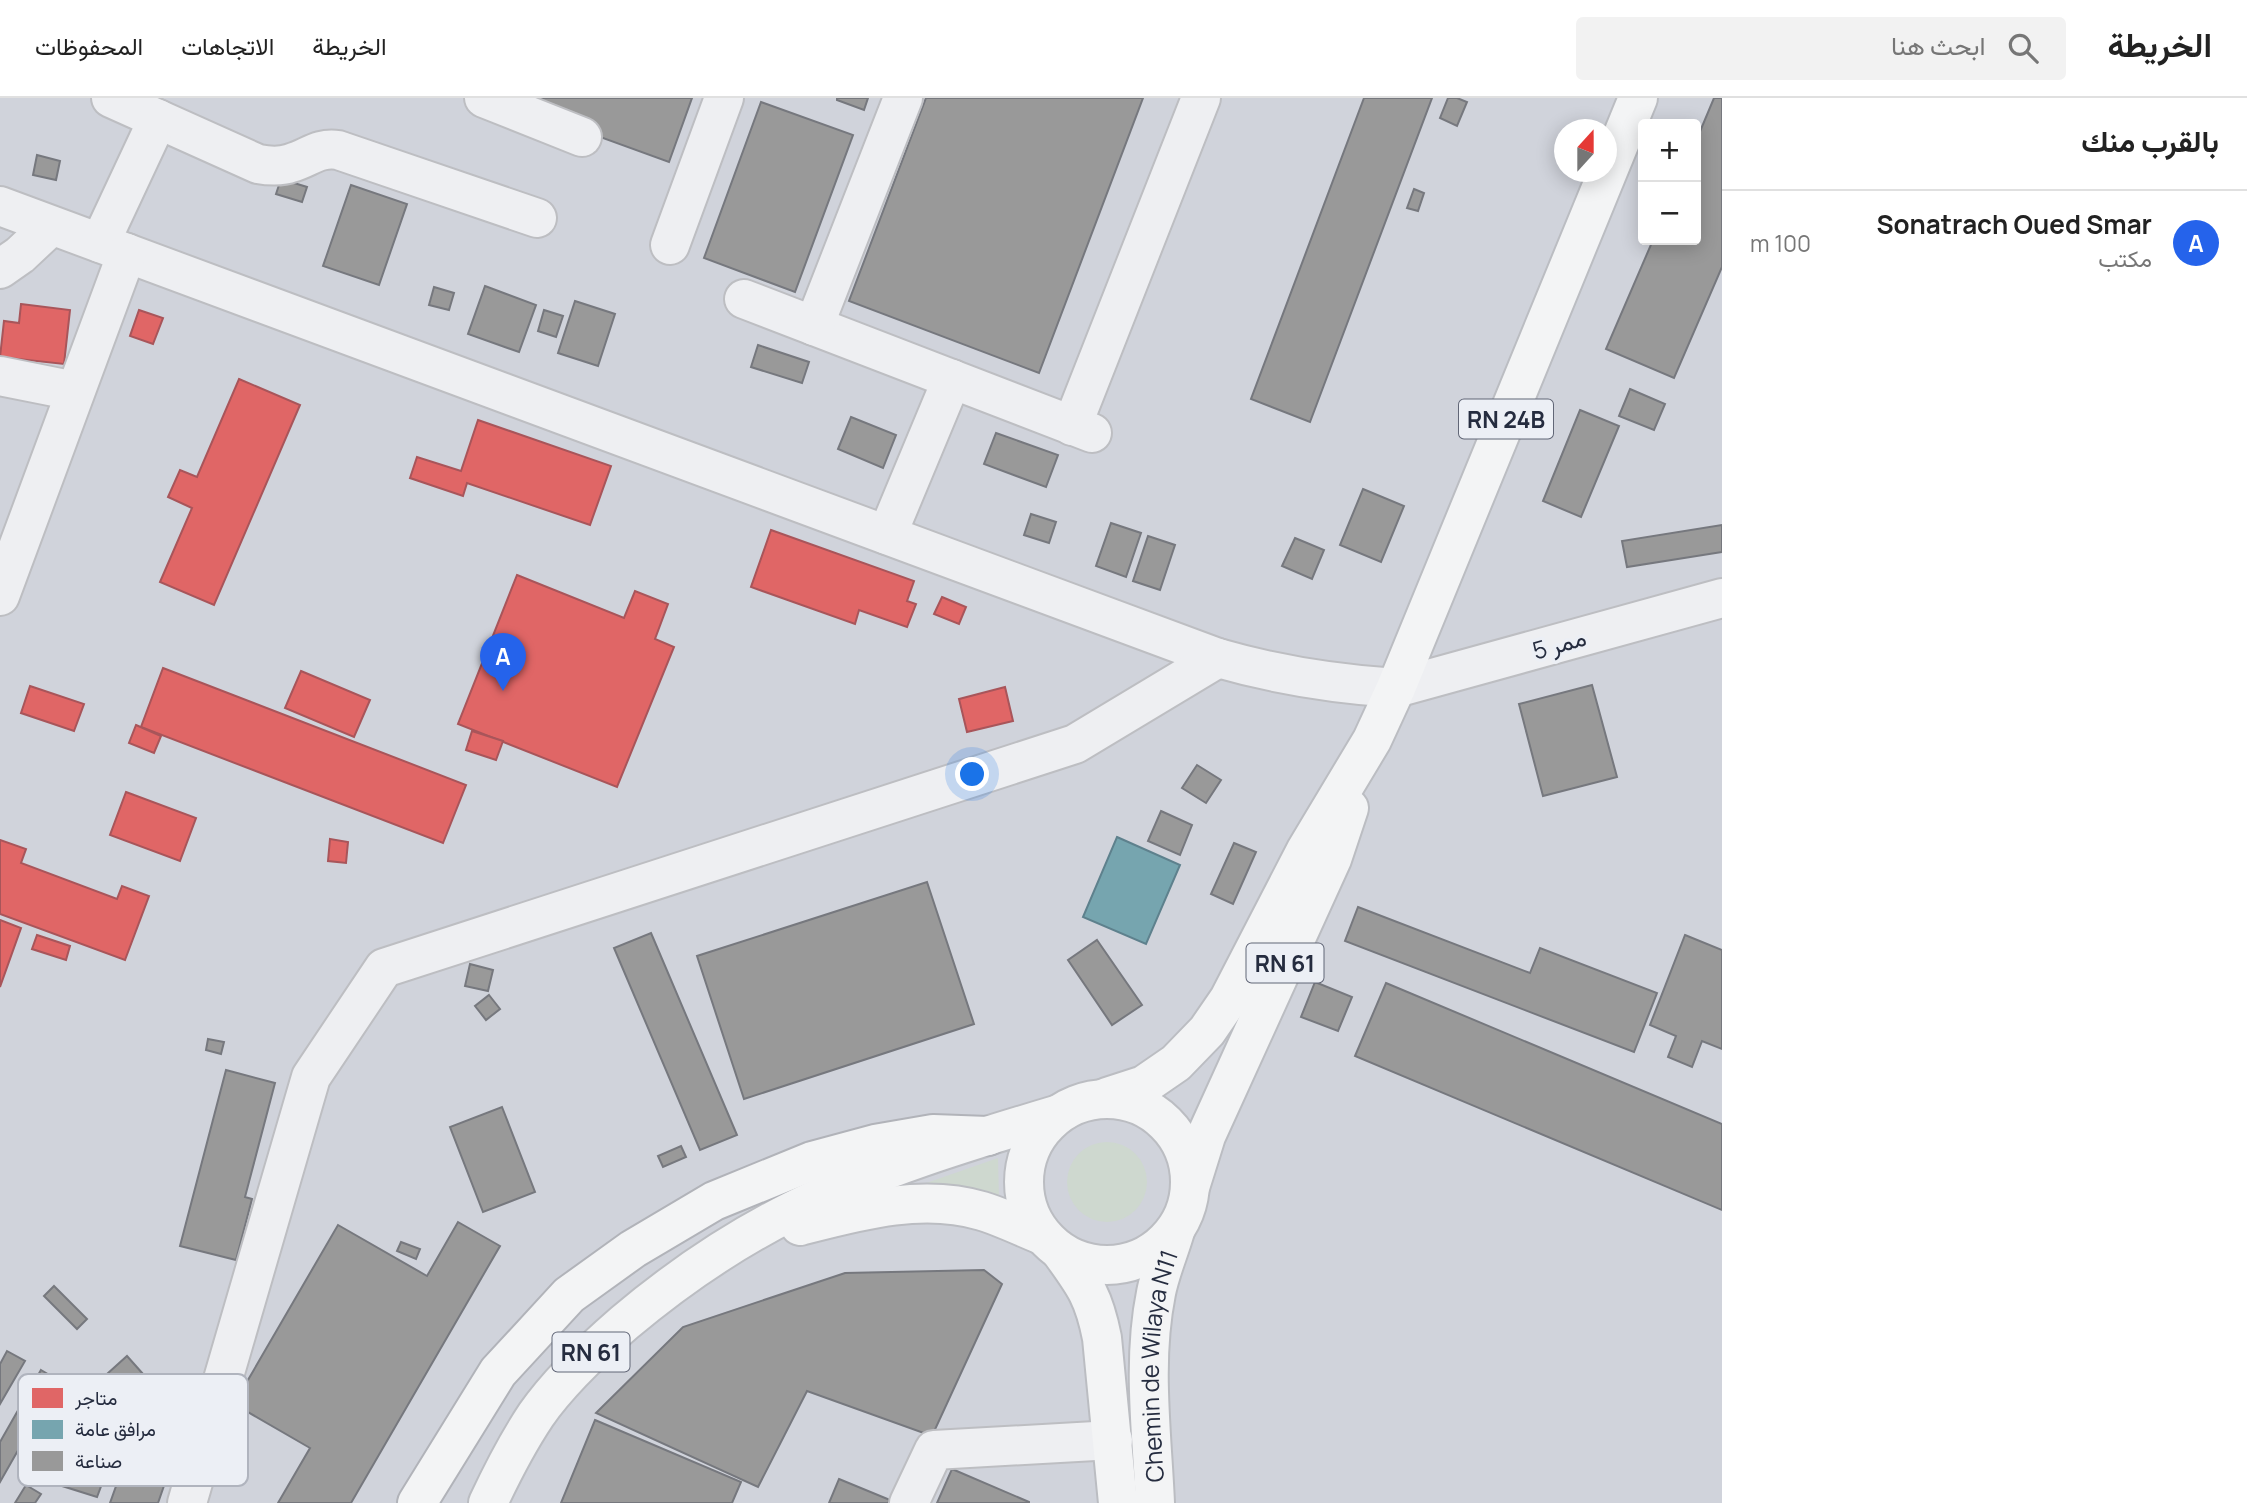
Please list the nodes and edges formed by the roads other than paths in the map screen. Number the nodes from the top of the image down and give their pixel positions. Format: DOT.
graph roads {
  1 [pos="111,98"];
  2 [pos="484,98"];
  3 [pos="724,98"];
  4 [pos="904,98"];
  5 [pos="1201,98"];
  6 [pos="1637,98"];
  7 [pos="158,119"];
  8 [pos="582,137"];
  9 [pos="0,206"];
  10 [pos="537,218"];
  11 [pos="51,226"];
  12 [pos="670,245"];
  13 [pos="113,248"];
  14 [pos="0,269"];
  15 [pos="744,299"];
  16 [pos="814,326"];
  17 [pos="0,376"];
  18 [pos="952,379"];
  19 [pos="75,391"];
  20 [pos="887,535"];
  21 [pos="0,596"];
  22 [pos="1722,598"];
  23 [pos="1218,658"];
  24 [pos="1396,688"];
  25 [pos="1372,740"];
  26 [pos="1107,1097"];
  27 [pos="1056,1115"];
  28 [pos="988,1136"];
  29 [pos="1191,1184"];
  30 [pos="1175,1231"];
  31 [pos="737,1242"];
  32 [pos="1052,1243"];
  33 [pos="225,1374"];
  34 [pos="1113,1440"];
  35 [pos="192,1486"];
  36 [pos="187,1503"];
  37 [pos="416,1503"];
  38 [pos="488,1503"];
  39 [pos="909,1503"];
  40 [pos="1118,1503"];
  41 [pos="1155,1503"];
  1 -- 7 [label="lane"];
  2 -- 8 [label="lane"];
  3 -- 12 [label="lane"];
  4 -- 16 [label="lane"];
  5 -- 18 [label="lane"];
  6 -- 24 [label="main road, RN 24B"];
  7 -- 10 [label="lane"];
  7 -- 13 [label="lane"];
  9 -- 11 [label="lane, ممر 5"];
  11 -- 13 [label="lane, ممر 5"];
  11 -- 14 [label="lane"];
  13 -- 19 [label="lane"];
  13 -- 20 [label="lane, ممر 5"];
  15 -- 16 [label="lane"];
  16 -- 18 [label="lane"];
  17 -- 19 [label="lane"];
  18 -- 20 [label="lane"];
  19 -- 21 [label="lane"];
  20 -- 23 [label="lane, ممر 5"];
  22 -- 24 [label="lane, ممر 5"];
  23 -- 24 [label="lane, ممر 5"];
  23 -- 33 [label="lane"];
  24 -- 25 [label="main road, RN 24B"];
  25 -- 26 [label="main road, RN 61"];
  25 -- 29 [label="main road, RN 61"];
  26 -- 27 [label="main road"];
  26 -- 29 [label="main road"];
  27 -- 28 [label="main road, RN 61"];
  27 -- 32 [label="main road"];
  28 -- 31 [label="main road, RN 61"];
  28 -- 37 [label="main road"];
  29 -- 30 [label="main road"];
  30 -- 32 [label="main road"];
  30 -- 41 [label="main road, Chemin de Wilaya N11"];
  31 -- 32 [label="main road, RN 61"];
  31 -- 38 [label="main road, RN 61"];
  32 -- 34 [label="main road, Chemin de Wilaya N11"];
  34 -- 39 [label="lane"];
  34 -- 40 [label="main road, Chemin de Wilaya N11"];
  35 -- 36 [label="lane"];
}
